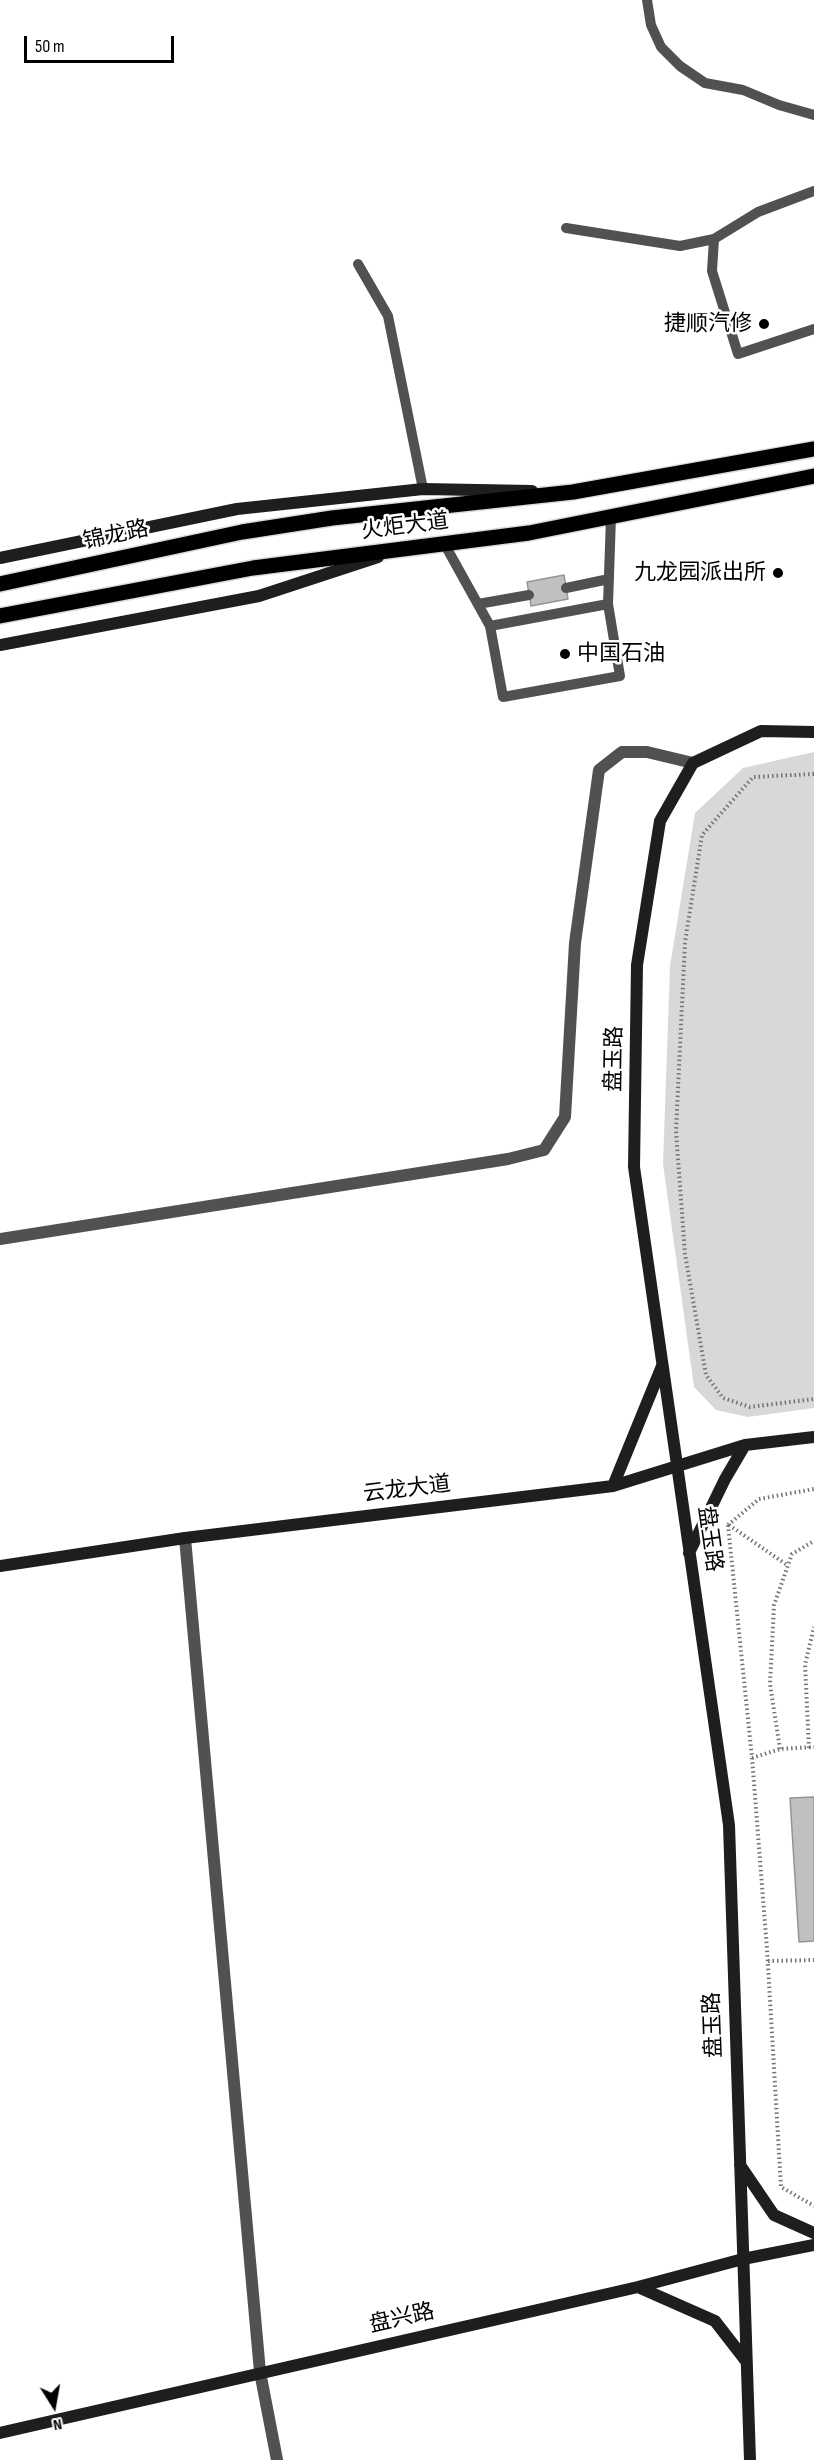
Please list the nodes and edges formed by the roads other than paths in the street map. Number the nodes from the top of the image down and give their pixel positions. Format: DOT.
graph roads {
  1 [pos="647,0"];
  2 [pos="814,115"];
  3 [pos="814,191"];
  4 [pos="566,228"];
  5 [pos="714,239"];
  6 [pos="358,264"];
  7 [pos="814,329"];
  8 [pos="814,449"];
  9 [pos="814,476"];
  10 [pos="423,489"];
  11 [pos="573,492"];
  12 [pos="611,517"];
  13 [pos="242,532"];
  14 [pos="445,545"];
  15 [pos="400,549"];
  16 [pos="0,558"];
  17 [pos="609,579"];
  18 [pos="0,584"];
  19 [pos="566,588"];
  20 [pos="529,594"];
  21 [pos="478,604"];
  22 [pos="608,604"];
  23 [pos="0,616"];
  24 [pos="490,626"];
  25 [pos="0,645"];
  26 [pos="814,732"];
  27 [pos="693,763"];
  28 [pos="0,1239"];
  29 [pos="662,1365"];
  30 [pos="814,1437"];
  31 [pos="745,1445"];
  32 [pos="677,1465"];
  33 [pos="613,1486"];
  34 [pos="185,1538"];
  35 [pos="689,1553"];
  36 [pos="0,1566"];
  37 [pos="740,2164"];
  38 [pos="814,2232"];
  39 [pos="814,2245"];
  40 [pos="743,2259"];
  41 [pos="638,2287"];
  42 [pos="747,2361"];
  43 [pos="260,2372"];
  44 [pos="0,2433"];
  45 [pos="277,2460"];
  46 [pos="750,2460"];
  1 -- 2 [label="lane"];
  3 -- 5 [label="lane"];
  4 -- 5 [label="lane"];
  5 -- 7 [label="lane"];
  6 -- 10 [label="lane"];
  8 -- 11 [label="main road, 火炬大道"];
  9 -- 12 [label="main road, 火炬大道"];
  10 -- 11 [label="street"];
  10 -- 16 [label="street"];
  11 -- 13 [label="main road, 火炬大道"];
  12 -- 14 [label="main road, 火炬大道"];
  12 -- 17 [label="lane"];
  13 -- 18 [label="main road, 锦龙路"];
  14 -- 15 [label="main road, 火炬大道"];
  14 -- 21 [label="lane"];
  15 -- 23 [label="main road, 火炬大道"];
  15 -- 25 [label="street"];
  17 -- 19 [label="lane"];
  17 -- 22 [label="lane"];
  20 -- 21 [label="lane"];
  21 -- 24 [label="lane"];
  22 -- 24 [label="lane"];
  22 -- 24 [label="lane"];
  26 -- 27 [label="street"];
  27 -- 28 [label="street"];
  27 -- 29 [label="street, 盘玉路"];
  29 -- 32 [label="street, 盘玉路"];
  29 -- 33 [label="street"];
  30 -- 31 [label="street, 云龙大道"];
  31 -- 32 [label="street, 云龙大道"];
  31 -- 35 [label="street"];
  32 -- 33 [label="street, 云龙大道"];
  32 -- 35 [label="street, 盘玉路"];
  33 -- 34 [label="street, 云龙大道"];
  34 -- 36 [label="street, 云龙大道"];
  34 -- 43 [label="street"];
  35 -- 37 [label="street, 盘玉路"];
  37 -- 38 [label="street"];
  37 -- 40 [label="street, 盘玉路"];
  39 -- 40 [label="street, 盘兴路"];
  40 -- 41 [label="street, 盘兴路"];
  40 -- 42 [label="street, 盘玉路"];
  41 -- 42 [label="street"];
  41 -- 43 [label="street, 盘兴路"];
  42 -- 46 [label="street, 盘玉路"];
  43 -- 44 [label="street, 盘兴路"];
  43 -- 45 [label="street"];
}
